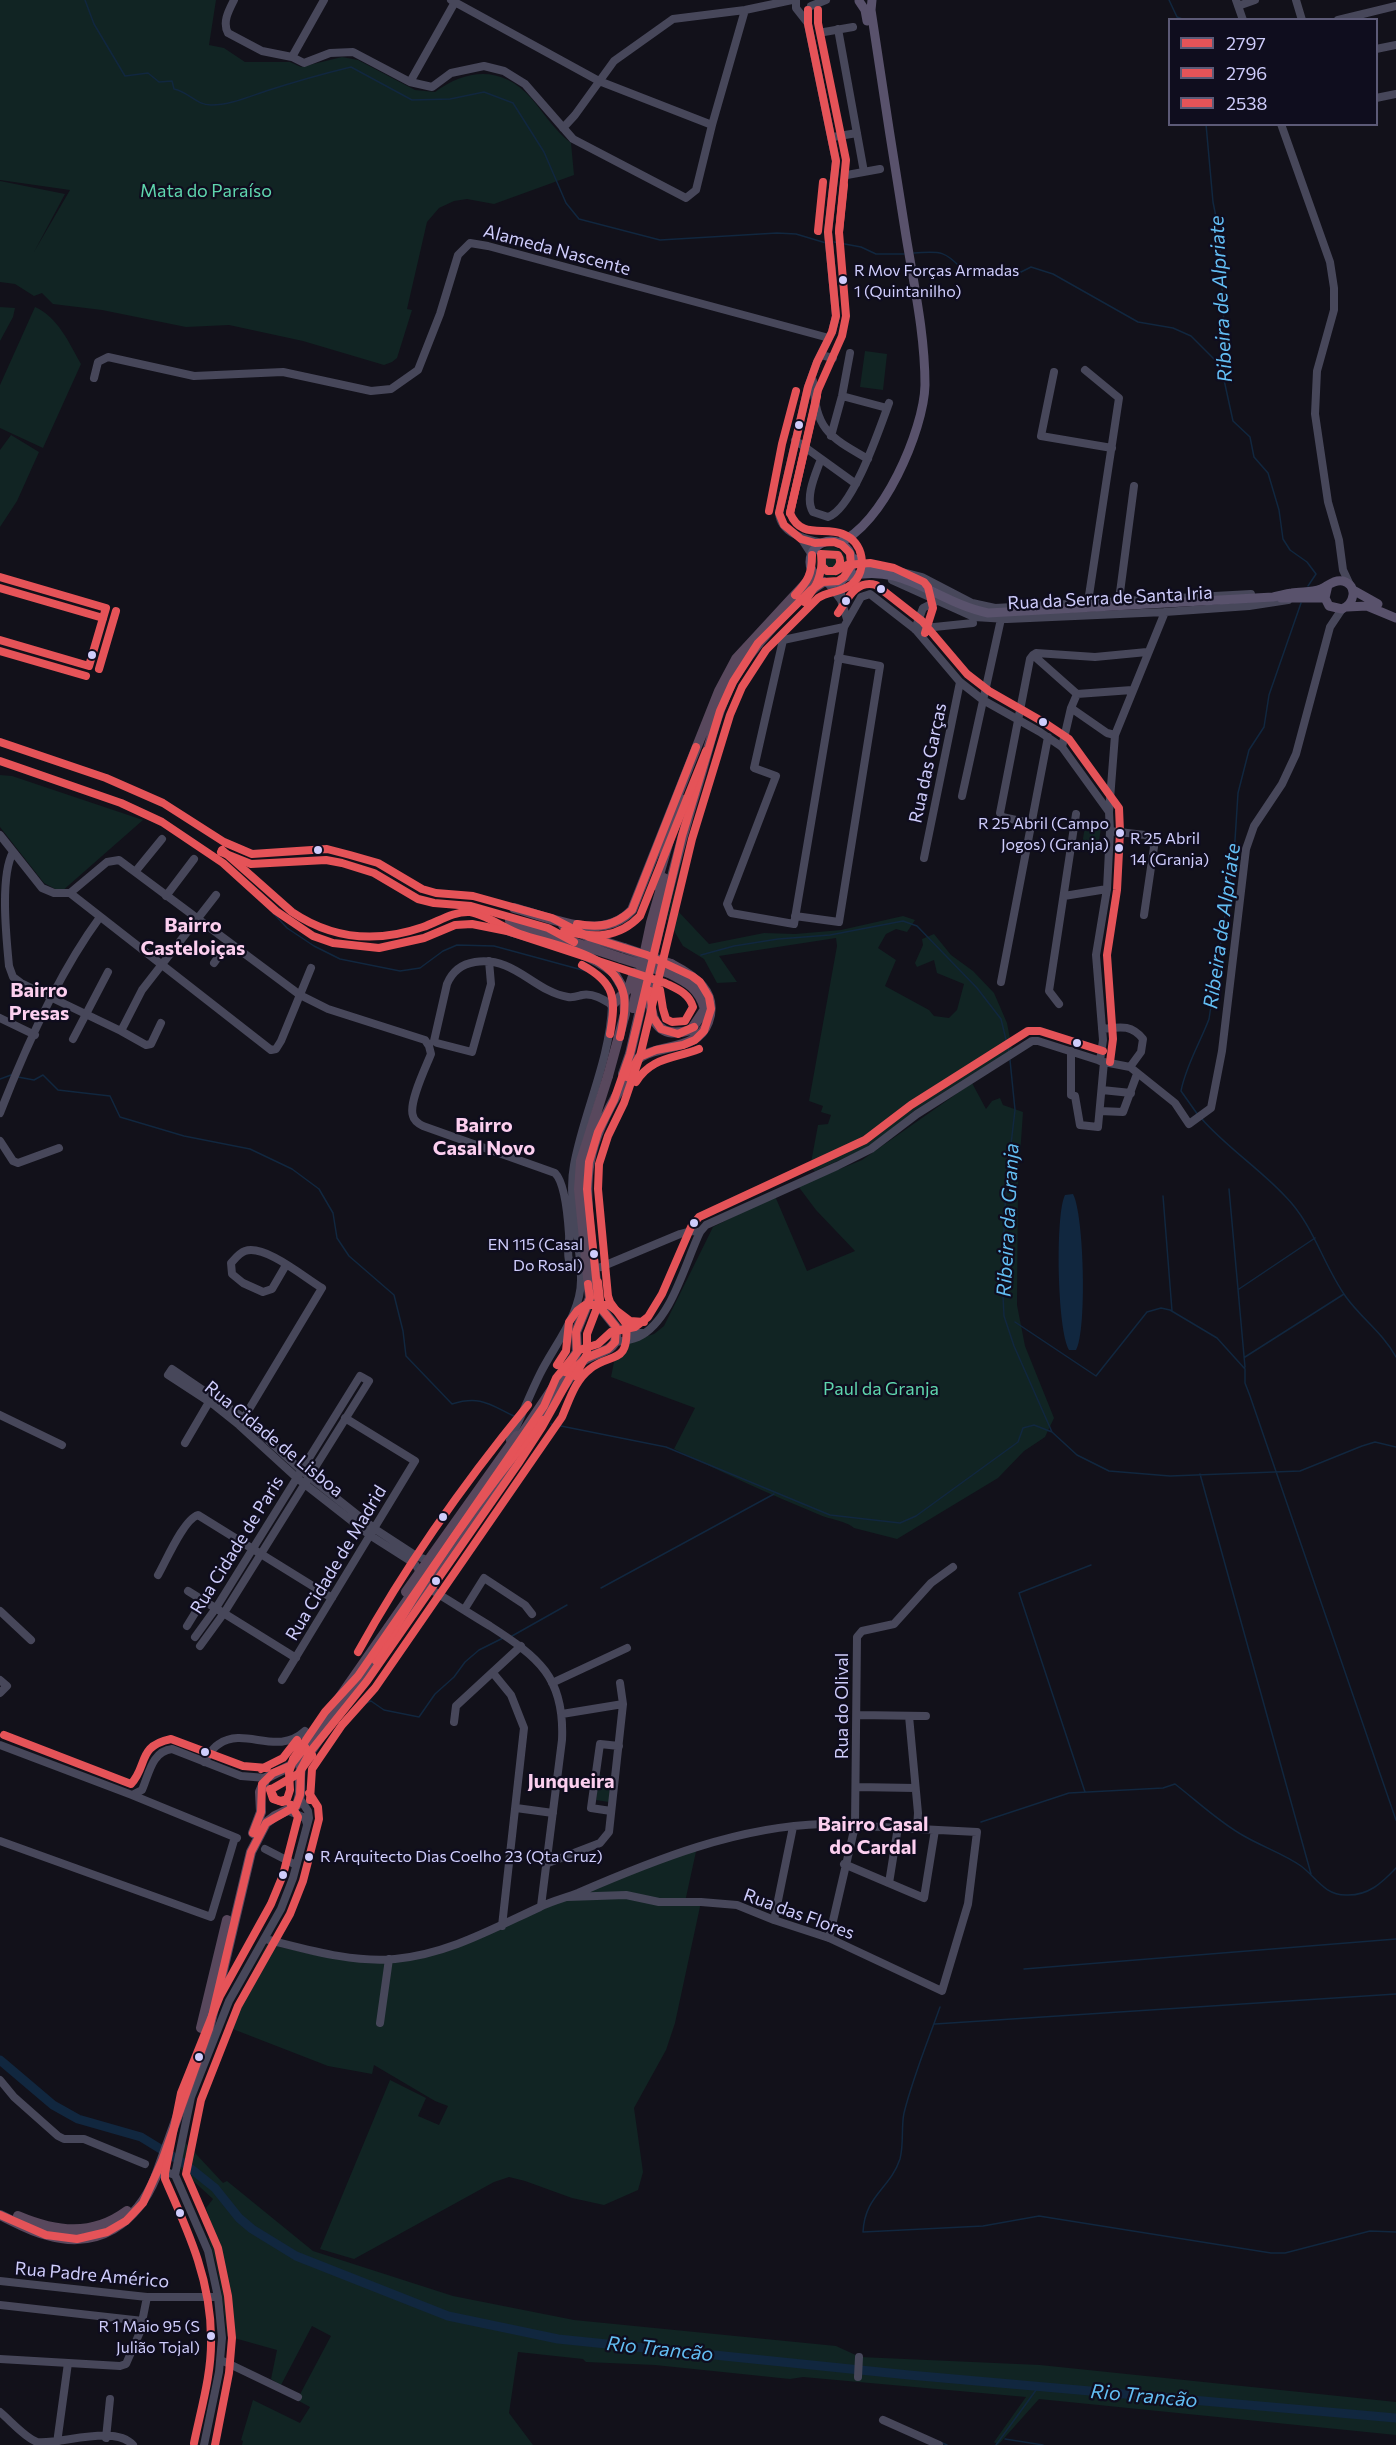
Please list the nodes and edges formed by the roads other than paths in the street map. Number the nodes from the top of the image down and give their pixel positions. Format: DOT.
graph roads {
  1 [pos="234,0"];
  2 [pos="324,0"];
  3 [pos="826,0"];
  4 [pos="864,0"];
  5 [pos="1255,0"];
  6 [pos="1296,0"];
  7 [pos="453,1"];
  8 [pos="1237,3"];
  9 [pos="795,4"];
  10 [pos="810,5"];
  11 [pos="1396,6"];
  12 [pos="745,9"];
  13 [pos="1242,18"];
  14 [pos="1301,18"];
  15 [pos="1346,18"];
  16 [pos="808,24"];
  17 [pos="853,27"];
  18 [pos="838,29"];
  19 [pos="824,32"];
  20 [pos="1396,45"];
  21 [pos="1378,49"];
  22 [pos="292,57"];
  23 [pos="599,81"];
  24 [pos="410,82"];
  25 [pos="1396,94"];
  26 [pos="1378,98"];
  27 [pos="712,125"];
  28 [pos="1282,126"];
  29 [pos="563,128"];
  30 [pos="857,133"];
  31 [pos="833,137"];
  32 [pos="880,169"];
  33 [pos="864,172"];
  34 [pos="847,175"];
  35 [pos="829,338"];
  36 [pos="850,353"];
  37 [pos="821,355"];
  38 [pos="833,358"];
  39 [pos="1085,370"];
  40 [pos="1054,372"];
  41 [pos="812,376"];
  42 [pos="94,378"];
  43 [pos="842,396"];
  44 [pos="831,436"];
  45 [pos="795,440"];
  46 [pos="1112,448"];
  47 [pos="821,459"];
  48 [pos="868,459"];
  49 [pos="856,484"];
  50 [pos="1134,486"];
  51 [pos="856,534"];
  52 [pos="800,537"];
  53 [pos="822,543"];
  54 [pos="838,543"];
  55 [pos="812,555"];
  56 [pos="850,555"];
  57 [pos="1342,562"];
  58 [pos="872,570"];
  59 [pos="812,571"];
  60 [pos="844,578"];
  61 [pos="826,582"];
  62 [pos="1331,583"];
  63 [pos="1351,588"];
  64 [pos="918,591"];
  65 [pos="1291,596"];
  66 [pos="841,600"];
  67 [pos="1119,600"];
  68 [pos="937,601"];
  69 [pos="1088,602"];
  70 [pos="1327,602"];
  71 [pos="923,608"];
  72 [pos="1344,608"];
  73 [pos="1165,612"];
  74 [pos="1394,614"];
  75 [pos="847,619"];
  76 [pos="1001,619"];
  77 [pos="973,623"];
  78 [pos="844,627"];
  79 [pos="1330,627"];
  80 [pos="915,629"];
  81 [pos="753,640"];
  82 [pos="1147,652"];
  83 [pos="1033,655"];
  84 [pos="838,658"];
  85 [pos="960,682"];
  86 [pos="1132,690"];
  87 [pos="1077,694"];
  88 [pos="983,700"];
  89 [pos="1071,708"];
  90 [pos="1018,720"];
  91 [pos="703,730"];
  92 [pos="1115,735"];
  93 [pos="1048,737"];
  94 [pos="1062,747"];
  95 [pos="963,796"];
  96 [pos="1109,812"];
  97 [pos="1076,814"];
  98 [pos="1030,823"];
  99 [pos="1110,831"];
  100 [pos="0,835"];
  101 [pos="162,839"];
  102 [pos="13,852"];
  103 [pos="925,855"];
  104 [pos="194,859"];
  105 [pos="135,872"];
  106 [pos="1107,889"];
  107 [pos="70,893"];
  108 [pos="216,895"];
  109 [pos="166,896"];
  110 [pos="1064,897"];
  111 [pos="514,908"];
  112 [pos="1144,915"];
  113 [pos="100,917"];
  114 [pos="552,918"];
  115 [pos="197,920"];
  116 [pos="794,920"];
  117 [pos="656,939"];
  118 [pos="228,943"];
  119 [pos="622,953"];
  120 [pos="489,961"];
  121 [pos="213,963"];
  122 [pos="162,966"];
  123 [pos="311,968"];
  124 [pos="670,969"];
  125 [pos="108,972"];
  126 [pos="1001,982"];
  127 [pos="300,995"];
  128 [pos="52,999"];
  129 [pos="1059,1004"];
  130 [pos="612,1005"];
  131 [pos="86,1014"];
  132 [pos="0,1018"];
  133 [pos="161,1023"];
  134 [pos="1102,1029"];
  135 [pos="122,1031"];
  136 [pos="34,1035"];
  137 [pos="73,1039"];
  138 [pos="1071,1051"];
  139 [pos="1102,1061"];
  140 [pos="1130,1067"];
  141 [pos="1137,1074"];
  142 [pos="1102,1090"];
  143 [pos="1131,1093"];
  144 [pos="614,1100"];
  145 [pos="1100,1111"];
  146 [pos="0,1113"];
  147 [pos="0,1141"];
  148 [pos="585,1144"];
  149 [pos="59,1148"];
  150 [pos="700,1232"];
  151 [pos="286,1265"];
  152 [pos="601,1267"];
  153 [pos="580,1269"];
  154 [pos="606,1315"];
  155 [pos="583,1318"];
  156 [pos="616,1327"];
  157 [pos="644,1333"];
  158 [pos="577,1340"];
  159 [pos="615,1342"];
  160 [pos="595,1354"];
  161 [pos="565,1384"];
  162 [pos="209,1402"];
  163 [pos="0,1416"];
  164 [pos="345,1418"];
  165 [pos="530,1420"];
  166 [pos="242,1421"];
  167 [pos="185,1443"];
  168 [pos="62,1445"];
  169 [pos="503,1452"];
  170 [pos="303,1477"];
  171 [pos="373,1533"];
  172 [pos="253,1548"];
  173 [pos="261,1553"];
  174 [pos="428,1560"];
  175 [pos="953,1567"];
  176 [pos="420,1572"];
  177 [pos="158,1575"];
  178 [pos="430,1589"];
  179 [pos="188,1591"];
  180 [pos="332,1598"];
  181 [pos="203,1600"];
  182 [pos="216,1608"];
  183 [pos="464,1610"];
  184 [pos="0,1611"];
  185 [pos="224,1613"];
  186 [pos="532,1614"];
  187 [pos="187,1626"];
  188 [pos="195,1637"];
  189 [pos="31,1640"];
  190 [pos="200,1646"];
  191 [pos="521,1646"];
  192 [pos="374,1647"];
  193 [pos="627,1648"];
  194 [pos="296,1658"];
  195 [pos="493,1673"];
  196 [pos="0,1680"];
  197 [pos="282,1680"];
  198 [pos="552,1683"];
  199 [pos="620,1683"];
  200 [pos="0,1693"];
  201 [pos="623,1704"];
  202 [pos="562,1714"];
  203 [pos="857,1715"];
  204 [pos="909,1716"];
  205 [pos="926,1716"];
  206 [pos="334,1718"];
  207 [pos="454,1722"];
  208 [pos="305,1731"];
  209 [pos="0,1745"];
  210 [pos="619,1746"];
  211 [pos="204,1762"];
  212 [pos="280,1771"];
  213 [pos="241,1776"];
  214 [pos="266,1778"];
  215 [pos="300,1784"];
  216 [pos="856,1787"];
  217 [pos="915,1788"];
  218 [pos="132,1795"];
  219 [pos="261,1796"];
  220 [pos="300,1799"];
  221 [pos="516,1808"];
  222 [pos="611,1811"];
  223 [pos="285,1812"];
  224 [pos="553,1813"];
  225 [pos="307,1824"];
  226 [pos="855,1826"];
  227 [pos="793,1827"];
  228 [pos="898,1827"];
  229 [pos="917,1829"];
  230 [pos="935,1830"];
  231 [pos="0,1841"];
  232 [pos="265,1849"];
  233 [pos="548,1863"];
  234 [pos="844,1864"];
  235 [pos="296,1865"];
  236 [pos="889,1883"];
  237 [pos="567,1898"];
  238 [pos="541,1906"];
  239 [pos="774,1920"];
  240 [pos="502,1926"];
  241 [pos="829,1938"];
  242 [pos="265,1940"];
  243 [pos="389,1959"];
  244 [pos="380,2023"];
  245 [pos="205,2028"];
  246 [pos="0,2080"];
  247 [pos="146,2164"];
  248 [pos="156,2174"];
  249 [pos="175,2175"];
  250 [pos="0,2208"];
  251 [pos="0,2215"];
  252 [pos="0,2281"];
  253 [pos="147,2297"];
  254 [pos="218,2297"];
  255 [pos="0,2305"];
  256 [pos="142,2321"];
  257 [pos="860,2357"];
  258 [pos="0,2359"];
  259 [pos="220,2360"];
  260 [pos="68,2363"];
  261 [pos="858,2377"];
  262 [pos="298,2397"];
  263 [pos="110,2399"];
  264 [pos="0,2412"];
  265 [pos="883,2420"];
  266 [pos="106,2438"];
  267 [pos="57,2443"];
  268 [pos="133,2445"];
  269 [pos="204,2445"];
  270 [pos="939,2445"];
  1 -- 22 [label="street"];
  2 -- 22 [label="street"];
  3 -- 10 [label="street"];
  4 -- 51 [label="main road"];
  5 -- 8 [label="street"];
  6 -- 14 [label="street"];
  7 -- 23 [label="street"];
  7 -- 24 [label="street"];
  8 -- 13 [label="street"];
  9 -- 10 [label="street"];
  9 -- 12 [label="street"];
  9 -- 16 [label="street"];
  10 -- 16 [label="street"];
  11 -- 15 [label="street"];
  12 -- 23 [label="street"];
  12 -- 27 [label="street"];
  16 -- 31 [label="street"];
  17 -- 18 [label="street"];
  18 -- 19 [label="street"];
  18 -- 30 [label="street"];
  20 -- 21 [label="street"];
  22 -- 24 [label="street"];
  23 -- 27 [label="street"];
  23 -- 29 [label="street"];
  24 -- 29 [label="street"];
  25 -- 26 [label="street"];
  27 -- 29 [label="street"];
  28 -- 57 [label="street"];
  30 -- 31 [label="street"];
  30 -- 33 [label="street"];
  31 -- 35 [label="street"];
  32 -- 33 [label="street"];
  33 -- 34 [label="street"];
  35 -- 37 [label="street"];
  35 -- 42 [label="street, Alameda Nascente"];
  36 -- 43 [label="street"];
  37 -- 38 [label="street"];
  37 -- 41 [label="street"];
  39 -- 46 [label="street"];
  40 -- 46 [label="street"];
  41 -- 44 [label="street"];
  41 -- 45 [label="street"];
  43 -- 44 [label="street"];
  43 -- 48 [label="street"];
  44 -- 48 [label="street"];
  45 -- 47 [label="street"];
  45 -- 52 [label="street"];
  46 -- 69 [label="street"];
  47 -- 49 [label="street"];
  47 -- 49 [label="street"];
  48 -- 49 [label="street"];
  50 -- 67 [label="street"];
  51 -- 54 [label="main road"];
  51 -- 56 [label="main road"];
  52 -- 53 [label="street"];
  52 -- 55 [label="street"];
  53 -- 54 [label="main road"];
  53 -- 55 [label="main road"];
  54 -- 56 [label="main road"];
  55 -- 59 [label="main road"];
  56 -- 58 [label="main road"];
  56 -- 60 [label="main road"];
  57 -- 62 [label="street"];
  57 -- 63 [label="street"];
  58 -- 60 [label="main road"];
  58 -- 64 [label="street, Rua da Serra de Santa Iria"];
  58 -- 65 [label="main road"];
  58 -- 69 [label="street, Rua da Serra de Santa Iria"];
  59 -- 61 [label="main road"];
  59 -- 81 [label="highway"];
  60 -- 61 [label="main road"];
  60 -- 66 [label="street"];
  61 -- 66 [label="street"];
  61 -- 117 [label="highway"];
  62 -- 63 [label="main road"];
  62 -- 65 [label="main road"];
  62 -- 70 [label="main road"];
  63 -- 72 [label="main road"];
  63 -- 74 [label="main road"];
  64 -- 68 [label="street, Rua da Serra de Santa Iria"];
  64 -- 71 [label="street"];
  65 -- 67 [label="street, Rua da Serra de Santa Iria"];
  65 -- 70 [label="main road"];
  65 -- 73 [label="street, Rua da Serra de Santa Iria"];
  66 -- 75 [label="street"];
  67 -- 69 [label="street, Rua da Serra de Santa Iria"];
  68 -- 71 [label="street"];
  68 -- 76 [label="street, Rua da Serra de Santa Iria"];
  70 -- 72 [label="main road"];
  70 -- 79 [label="street"];
  71 -- 80 [label="street"];
  72 -- 74 [label="main road"];
  72 -- 79 [label="street"];
  73 -- 76 [label="street, Rua da Serra de Santa Iria"];
  73 -- 82 [label="street"];
  75 -- 78 [label="street"];
  75 -- 80 [label="street"];
  76 -- 88 [label="street"];
  77 -- 80 [label="street"];
  78 -- 84 [label="street"];
  78 -- 116 [label="street"];
  79 -- 141 [label="street"];
  80 -- 85 [label="street"];
  81 -- 91 [label="highway"];
  81 -- 148 [label="highway"];
  82 -- 83 [label="street"];
  82 -- 86 [label="street"];
  83 -- 87 [label="street"];
  83 -- 90 [label="street"];
  84 -- 116 [label="street"];
  84 -- 116 [label="street"];
  85 -- 88 [label="street"];
  85 -- 103 [label="street, Rua das Garças"];
  86 -- 87 [label="street"];
  86 -- 92 [label="street"];
  87 -- 89 [label="street"];
  88 -- 90 [label="street"];
  88 -- 95 [label="street"];
  89 -- 92 [label="street"];
  89 -- 94 [label="street"];
  90 -- 93 [label="street"];
  90 -- 98 [label="street"];
  91 -- 114 [label="highway"];
  91 -- 130 [label="highway"];
  92 -- 96 [label="street"];
  93 -- 94 [label="street"];
  93 -- 98 [label="street"];
  94 -- 96 [label="street"];
  96 -- 99 [label="street"];
  97 -- 110 [label="street"];
  98 -- 126 [label="street"];
  99 -- 106 [label="street"];
  99 -- 112 [label="street"];
  100 -- 102 [label="street"];
  101 -- 105 [label="street"];
  102 -- 107 [label="street"];
  102 -- 128 [label="street"];
  104 -- 109 [label="street"];
  105 -- 107 [label="street"];
  105 -- 109 [label="street"];
  106 -- 110 [label="street"];
  106 -- 134 [label="street"];
  107 -- 113 [label="street"];
  108 -- 115 [label="street"];
  109 -- 115 [label="street"];
  110 -- 129 [label="street"];
  111 -- 114 [label="highway"];
  113 -- 122 [label="street"];
  113 -- 128 [label="street"];
  114 -- 119 [label="highway"];
  115 -- 118 [label="street"];
  115 -- 122 [label="street"];
  117 -- 124 [label="highway"];
  117 -- 144 [label="highway"];
  118 -- 121 [label="street"];
  118 -- 127 [label="street"];
  119 -- 124 [label="highway, bridge"];
  119 -- 148 [label="highway, bridge"];
  120 -- 120 [label="street"];
  120 -- 130 [label="street"];
  122 -- 127 [label="street"];
  122 -- 135 [label="street"];
  123 -- 127 [label="street"];
  124 -- 144 [label="highway"];
  125 -- 131 [label="street"];
  127 -- 153 [label="street"];
  128 -- 131 [label="street"];
  128 -- 136 [label="street"];
  130 -- 153 [label="street"];
  131 -- 135 [label="street"];
  131 -- 137 [label="street"];
  132 -- 136 [label="street"];
  133 -- 135 [label="street"];
  134 -- 139 [label="street"];
  134 -- 140 [label="street"];
  136 -- 146 [label="street"];
  138 -- 139 [label="street"];
  138 -- 145 [label="street"];
  138 -- 150 [label="street"];
  139 -- 140 [label="street"];
  139 -- 142 [label="street"];
  140 -- 141 [label="street"];
  141 -- 143 [label="street"];
  142 -- 143 [label="street"];
  142 -- 145 [label="street"];
  143 -- 145 [label="street"];
  144 -- 154 [label="highway"];
  147 -- 149 [label="street"];
  148 -- 155 [label="highway"];
  150 -- 152 [label="street"];
  150 -- 157 [label="street"];
  151 -- 151 [label="street"];
  151 -- 166 [label="street"];
  153 -- 169 [label="street"];
  154 -- 155 [label="highway"];
  154 -- 156 [label="highway"];
  155 -- 158 [label="highway"];
  156 -- 157 [label="street"];
  156 -- 159 [label="highway"];
  157 -- 159 [label="street"];
  158 -- 160 [label="highway"];
  158 -- 165 [label="highway"];
  159 -- 160 [label="highway"];
  160 -- 161 [label="highway"];
  161 -- 178 [label="highway"];
  161 -- 206 [label="highway"];
  162 -- 166 [label="street, Rua Cidade de Lisboa"];
  162 -- 166 [label="street, Rua Cidade de Lisboa"];
  162 -- 167 [label="street"];
  163 -- 168 [label="street"];
  164 -- 170 [label="street, Rua Cidade de Paris"];
  164 -- 170 [label="street, Rua Cidade de Paris"];
  164 -- 171 [label="street, Rua Cidade de Madrid"];
  165 -- 169 [label="highway"];
  165 -- 192 [label="highway"];
  166 -- 170 [label="street, Rua Cidade de Lisboa"];
  169 -- 174 [label="highway"];
  170 -- 171 [label="street, Rua Cidade de Lisboa"];
  170 -- 172 [label="street, Rua Cidade de Paris"];
  170 -- 173 [label="street, Rua Cidade de Paris"];
  171 -- 174 [label="street, Rua Cidade de Lisboa"];
  171 -- 176 [label="street, Rua Cidade de Lisboa"];
  171 -- 180 [label="street, Rua Cidade de Madrid"];
  172 -- 173 [label="street"];
  172 -- 177 [label="street"];
  172 -- 182 [label="street, Rua Cidade de Paris"];
  173 -- 180 [label="street"];
  173 -- 185 [label="street, Rua Cidade de Paris"];
  174 -- 176 [label="highway"];
  175 -- 203 [label="street, Rua do Olival"];
  176 -- 192 [label="highway"];
  178 -- 183 [label="street"];
  178 -- 206 [label="highway"];
  179 -- 181 [label="street"];
  180 -- 194 [label="street, Rua Cidade de Madrid"];
  181 -- 182 [label="street"];
  181 -- 187 [label="street"];
  182 -- 185 [label="street"];
  182 -- 188 [label="street, Rua Cidade de Paris"];
  183 -- 186 [label="street"];
  183 -- 191 [label="street"];
  184 -- 189 [label="street"];
  185 -- 190 [label="street, Rua Cidade de Paris"];
  185 -- 194 [label="street"];
  191 -- 195 [label="street"];
  191 -- 198 [label="street"];
  192 -- 212 [label="highway"];
  193 -- 198 [label="street"];
  194 -- 197 [label="street, Rua Cidade de Madrid"];
  195 -- 207 [label="street"];
  195 -- 221 [label="street"];
  196 -- 200 [label="street"];
  198 -- 202 [label="street"];
  199 -- 201 [label="street"];
  201 -- 202 [label="street"];
  201 -- 210 [label="street"];
  202 -- 224 [label="street"];
  203 -- 204 [label="street"];
  203 -- 216 [label="street, Rua do Olival"];
  204 -- 205 [label="street"];
  204 -- 217 [label="street"];
  206 -- 215 [label="highway"];
  208 -- 211 [label="street"];
  209 -- 218 [label="street"];
  210 -- 222 [label="street"];
  210 -- 222 [label="street"];
  211 -- 213 [label="street"];
  211 -- 218 [label="street"];
  212 -- 214 [label="highway"];
  212 -- 215 [label="highway"];
  213 -- 214 [label="street"];
  213 -- 219 [label="street"];
  214 -- 219 [label="highway"];
  215 -- 220 [label="highway"];
  216 -- 217 [label="street"];
  216 -- 226 [label="street, Rua do Olival"];
  217 -- 229 [label="street"];
  218 -- 231 [label="street"];
  219 -- 223 [label="highway"];
  219 -- 245 [label="highway"];
  220 -- 223 [label="highway"];
  220 -- 225 [label="street"];
  221 -- 224 [label="street"];
  221 -- 240 [label="street"];
  222 -- 233 [label="street"];
  223 -- 225 [label="street"];
  223 -- 245 [label="highway"];
  224 -- 233 [label="street"];
  225 -- 235 [label="street"];
  226 -- 227 [label="street"];
  226 -- 228 [label="street"];
  226 -- 234 [label="street, Rua do Olival"];
  227 -- 237 [label="street"];
  227 -- 239 [label="street"];
  228 -- 229 [label="street"];
  228 -- 236 [label="street"];
  229 -- 230 [label="street"];
  230 -- 236 [label="street"];
  230 -- 241 [label="street, Rua das Flores"];
  232 -- 235 [label="street"];
  233 -- 238 [label="street"];
  234 -- 236 [label="street"];
  234 -- 241 [label="street, Rua do Olival"];
  235 -- 242 [label="street"];
  237 -- 238 [label="street"];
  237 -- 239 [label="street, Rua das Flores"];
  238 -- 240 [label="street"];
  239 -- 241 [label="street, Rua das Flores"];
  240 -- 243 [label="street"];
  242 -- 243 [label="street"];
  242 -- 249 [label="street"];
  243 -- 244 [label="street"];
  245 -- 248 [label="highway"];
  246 -- 247 [label="street"];
  248 -- 249 [label="street"];
  248 -- 250 [label="highway"];
  248 -- 251 [label="highway"];
  249 -- 254 [label="street"];
  252 -- 253 [label="street, Rua Padre Américo"];
  253 -- 254 [label="street, Rua Padre Américo"];
  253 -- 256 [label="street"];
  254 -- 259 [label="street"];
  255 -- 256 [label="street"];
  256 -- 260 [label="street"];
  257 -- 261 [label="street"];
  258 -- 260 [label="street"];
  259 -- 262 [label="street"];
  259 -- 269 [label="street"];
  260 -- 267 [label="street"];
  263 -- 266 [label="street"];
  264 -- 267 [label="street"];
  265 -- 270 [label="street"];
  266 -- 267 [label="street"];
  266 -- 268 [label="street"];
}
